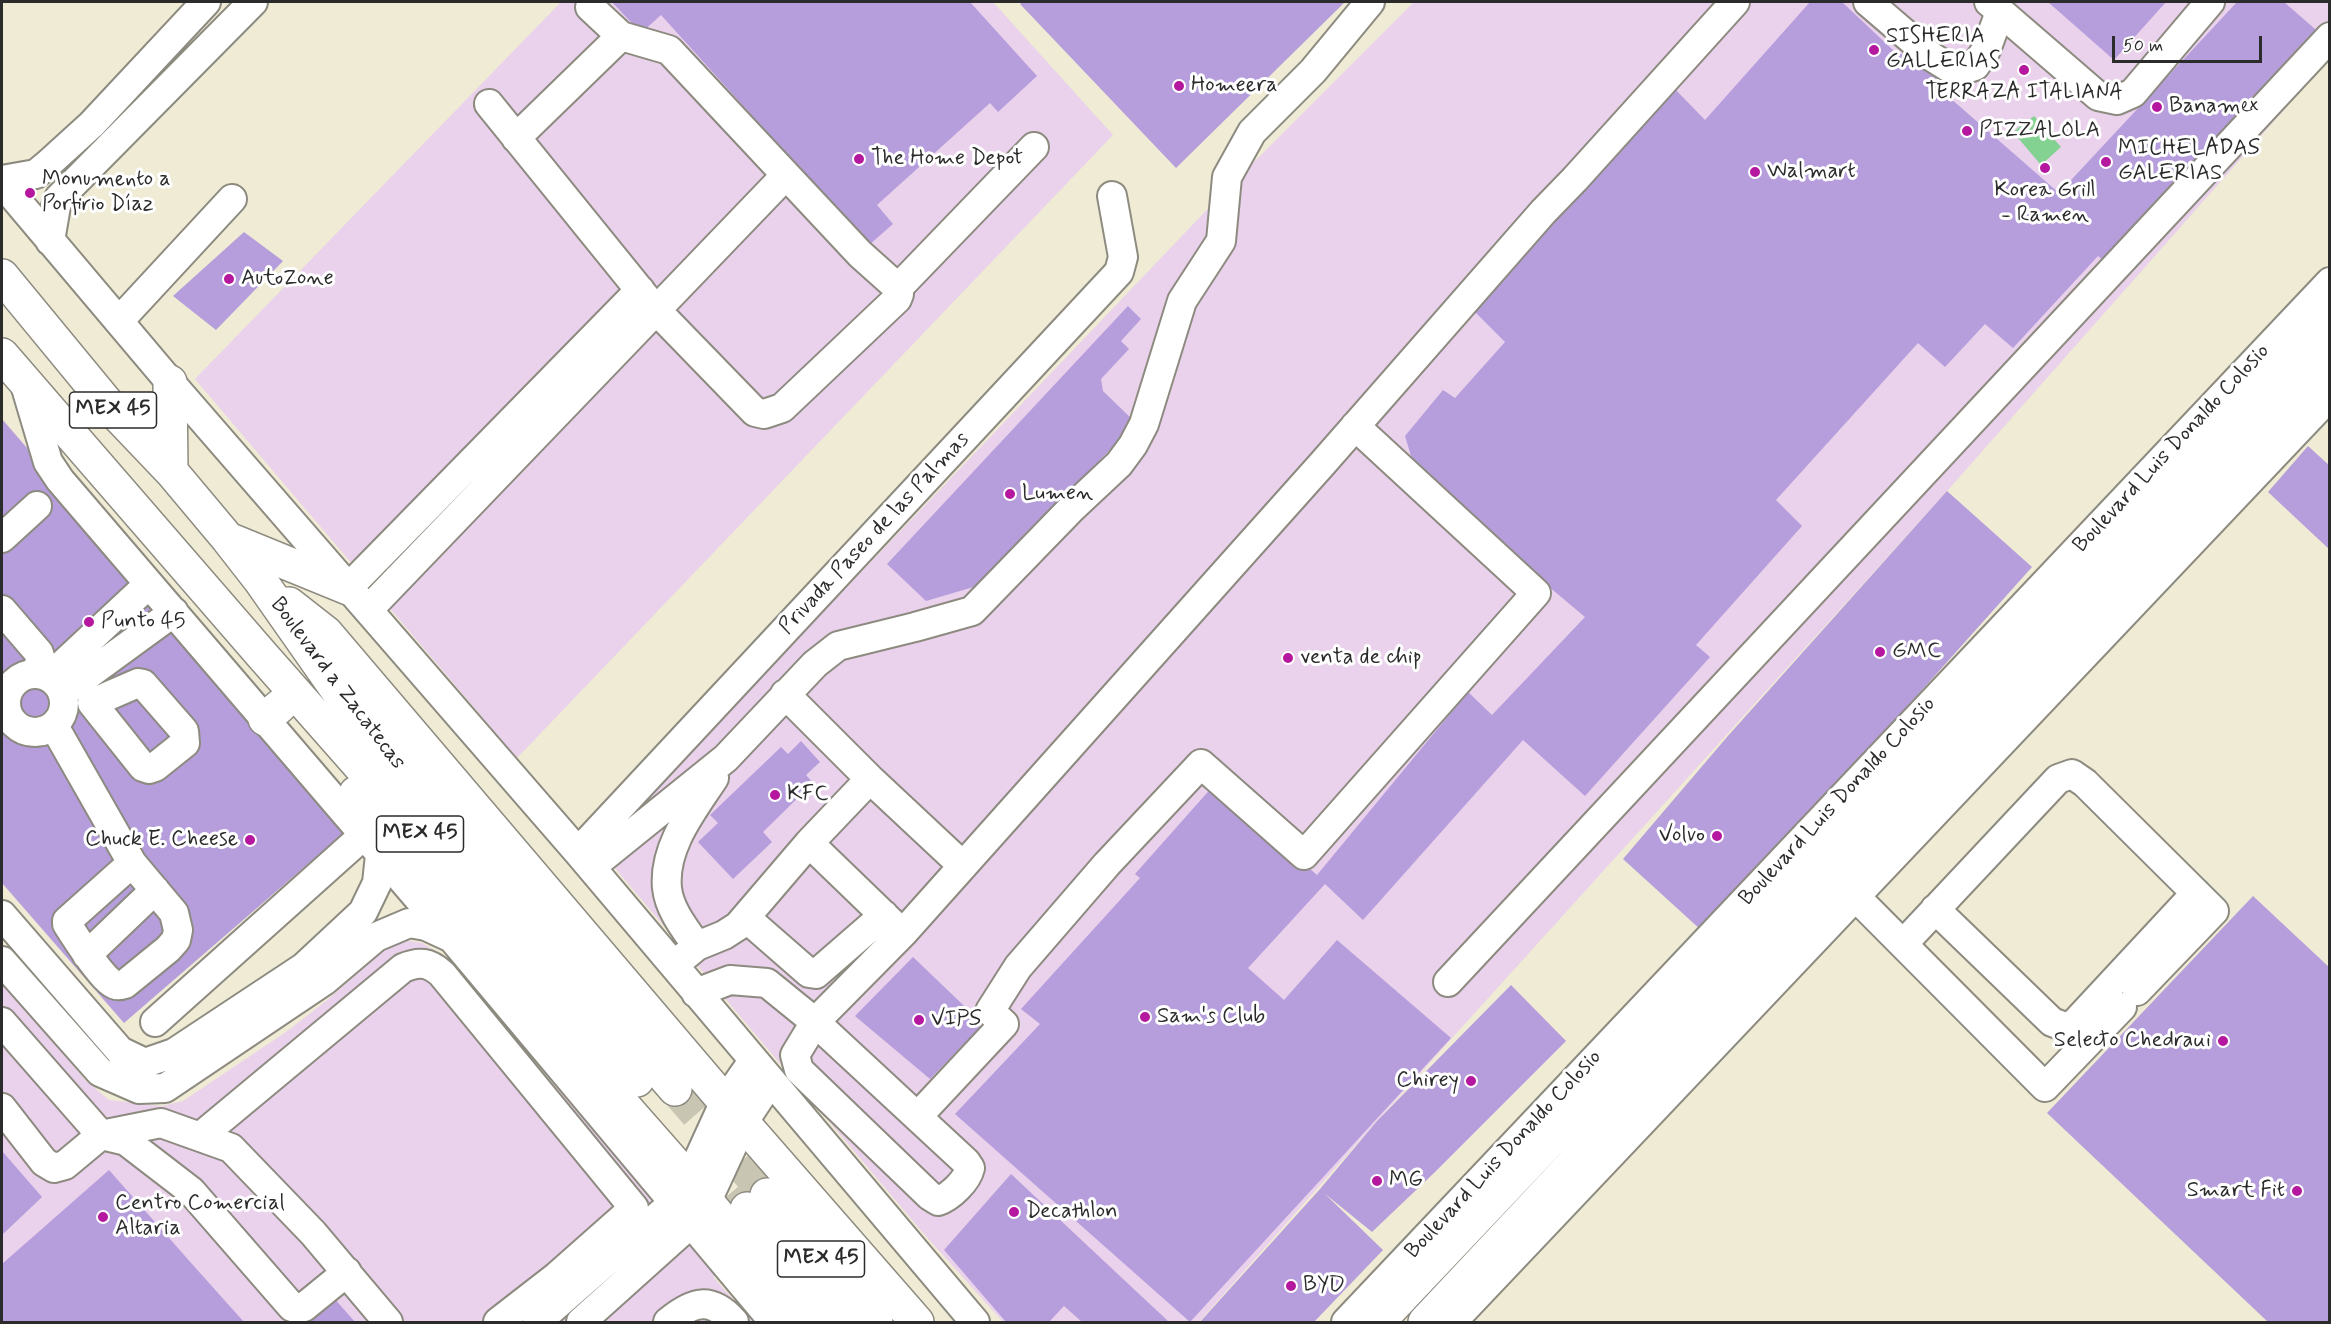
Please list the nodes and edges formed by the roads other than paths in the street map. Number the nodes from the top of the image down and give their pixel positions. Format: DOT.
graph roads {
  1 [pos="206,2"];
  2 [pos="253,2"];
  3 [pos="1370,2"];
  4 [pos="1735,2"];
  5 [pos="1868,2"];
  6 [pos="2210,2"];
  7 [pos="590,7"];
  8 [pos="1995,7"];
  9 [pos="621,36"];
  10 [pos="2330,37"];
  11 [pos="489,104"];
  12 [pos="92,124"];
  13 [pos="516,138"];
  14 [pos="1034,147"];
  15 [pos="104,151"];
  16 [pos="786,175"];
  17 [pos="2,182"];
  18 [pos="1112,196"];
  19 [pos="232,199"];
  20 [pos="50,241"];
  21 [pos="2,276"];
  22 [pos="2330,282"];
  23 [pos="898,288"];
  24 [pos="648,300"];
  25 [pos="2330,317"];
  26 [pos="119,321"];
  27 [pos="2,355"];
  28 [pos="2330,357"];
  29 [pos="24,381"];
  30 [pos="170,382"];
  31 [pos="2325,410"];
  32 [pos="1356,426"];
  33 [pos="171,471"];
  34 [pos="2181,495"];
  35 [pos="37,506"];
  36 [pos="2116,507"];
  37 [pos="2,538"];
  38 [pos="228,539"];
  39 [pos="2182,552"];
  40 [pos="181,562"];
  41 [pos="260,580"];
  42 [pos="149,584"];
  43 [pos="358,599"];
  44 [pos="2,610"];
  45 [pos="174,612"];
  46 [pos="1986,680"];
  47 [pos="785,694"];
  48 [pos="52,695"];
  49 [pos="92,704"];
  50 [pos="272,712"];
  51 [pos="726,758"];
  52 [pos="870,779"];
  53 [pos="809,843"];
  54 [pos="380,844"];
  55 [pos="585,859"];
  56 [pos="132,863"];
  57 [pos="963,866"];
  58 [pos="377,883"];
  59 [pos="1848,888"];
  60 [pos="155,890"];
  61 [pos="2196,893"];
  62 [pos="1935,909"];
  63 [pos="2,915"];
  64 [pos="746,918"];
  65 [pos="409,923"];
  66 [pos="893,924"];
  67 [pos="452,938"];
  68 [pos="1737,944"];
  69 [pos="1903,944"];
  70 [pos="697,946"];
  71 [pos="87,955"];
  72 [pos="2,961"];
  73 [pos="674,965"];
  74 [pos="1448,982"];
  75 [pos="696,993"];
  76 [pos="2,1022"];
  77 [pos="155,1022"];
  78 [pos="815,1022"];
  79 [pos="1597,1057"];
  80 [pos="762,1072"];
  81 [pos="142,1076"];
  82 [pos="1585,1104"];
  83 [pos="2,1108"];
  84 [pos="734,1112"];
  85 [pos="918,1116"];
  86 [pos="101,1135"];
  87 [pos="201,1136"];
  88 [pos="689,1203"];
  89 [pos="347,1272"];
  90 [pos="1471,1273"];
  91 [pos="566,1299"];
  92 [pos="1460,1314"];
  93 [pos="1377,1319"];
  94 [pos="387,1323"];
  95 [pos="498,1323"];
  96 [pos="537,1323"];
  97 [pos="581,1323"];
  98 [pos="668,1323"];
  99 [pos="734,1323"];
  100 [pos="774,1323"];
  101 [pos="807,1323"];
  102 [pos="845,1323"];
  103 [pos="876,1323"];
  104 [pos="917,1323"];
  105 [pos="975,1323"];
  106 [pos="1346,1323"];
  107 [pos="1425,1323"];
  1 -- 12 [label="street"];
  2 -- 15 [label="street"];
  3 -- 47 [label="street"];
  4 -- 32 [label="street"];
  5 -- 8 [label="street"];
  6 -- 8 [label="street"];
  7 -- 9 [label="street"];
  9 -- 13 [label="street"];
  9 -- 16 [label="street"];
  10 -- 74 [label="street"];
  11 -- 13 [label="street"];
  12 -- 15 [label="street"];
  12 -- 17 [label="street"];
  13 -- 24 [label="street"];
  14 -- 23 [label="street"];
  15 -- 20 [label="street"];
  16 -- 23 [label="street"];
  16 -- 24 [label="street"];
  17 -- 20 [label="street"];
  18 -- 55 [label="street, Privada Paseo de las Palmas"];
  19 -- 26 [label="street"];
  20 -- 26 [label="street"];
  21 -- 33 [label="main road, Boulevard a Zacatecas / MEX 45"];
  22 -- 36 [label="street, Boulevard Luis Donaldo Colosio"];
  23 -- 24 [label="street"];
  24 -- 43 [label="street"];
  25 -- 34 [label="main road, Boulevard Luis Donaldo Colosio"];
  26 -- 30 [label="street"];
  27 -- 29 [label="main road, Boulevard a Zacatecas / MEX 45"];
  28 -- 34 [label="main road, Boulevard Luis Donaldo Colosio"];
  29 -- 40 [label="main road, Boulevard a Zacatecas / MEX 45"];
  29 -- 42 [label="street"];
  30 -- 33 [label="main road"];
  30 -- 43 [label="street"];
  31 -- 39 [label="street, Boulevard Luis Donaldo Colosio"];
  32 -- 57 [label="street"];
  32 -- 85 [label="street"];
  33 -- 38 [label="main road, Boulevard a Zacatecas / MEX 45"];
  34 -- 36 [label="main road"];
  34 -- 39 [label="main road"];
  34 -- 46 [label="main road, Boulevard Luis Donaldo Colosio"];
  34 -- 59 [label="main road, Boulevard Luis Donaldo Colosio"];
  35 -- 37 [label="street"];
  36 -- 79 [label="street, Boulevard Luis Donaldo Colosio"];
  38 -- 41 [label="main road, Boulevard a Zacatecas / MEX 45"];
  38 -- 43 [label="main road"];
  39 -- 59 [label="street, Boulevard Luis Donaldo Colosio"];
  40 -- 41 [label="main road, Boulevard a Zacatecas / MEX 45"];
  40 -- 50 [label="main road"];
  41 -- 84 [label="main road"];
  42 -- 45 [label="street"];
  42 -- 48 [label="street"];
  43 -- 55 [label="street"];
  44 -- 48 [label="street"];
  45 -- 48 [label="street"];
  45 -- 50 [label="street"];
  46 -- 59 [label="main road"];
  46 -- 68 [label="main road, Boulevard Luis Donaldo Colosio"];
  47 -- 51 [label="street"];
  47 -- 52 [label="street"];
  48 -- 49 [label="street"];
  48 -- 56 [label="street"];
  50 -- 54 [label="main road"];
  51 -- 55 [label="street"];
  51 -- 70 [label="street"];
  52 -- 53 [label="street"];
  52 -- 57 [label="street"];
  53 -- 64 [label="street"];
  53 -- 66 [label="street"];
  54 -- 58 [label="street"];
  54 -- 67 [label="street"];
  54 -- 77 [label="street"];
  54 -- 88 [label="main road"];
  55 -- 73 [label="street"];
  56 -- 60 [label="street"];
  56 -- 71 [label="street"];
  57 -- 66 [label="street"];
  58 -- 65 [label="street"];
  58 -- 81 [label="street"];
  59 -- 68 [label="main road"];
  59 -- 69 [label="street"];
  59 -- 90 [label="main road, Boulevard Luis Donaldo Colosio"];
  59 -- 92 [label="street, Boulevard Luis Donaldo Colosio"];
  60 -- 71 [label="street"];
  60 -- 71 [label="street"];
  61 -- 62 [label="street"];
  61 -- 62 [label="street"];
  61 -- 69 [label="street"];
  62 -- 69 [label="street"];
  63 -- 81 [label="street"];
  64 -- 66 [label="street"];
  64 -- 70 [label="street"];
  65 -- 67 [label="street"];
  65 -- 81 [label="street"];
  66 -- 78 [label="street"];
  67 -- 88 [label="street"];
  68 -- 82 [label="main road, Boulevard Luis Donaldo Colosio"];
  70 -- 73 [label="street"];
  72 -- 81 [label="street"];
  73 -- 75 [label="street"];
  75 -- 78 [label="street"];
  75 -- 80 [label="street"];
  76 -- 86 [label="street"];
  78 -- 85 [label="street"];
  78 -- 85 [label="street"];
  79 -- 82 [label="main road"];
  79 -- 106 [label="street, Boulevard Luis Donaldo Colosio"];
  80 -- 84 [label="street"];
  80 -- 105 [label="street"];
  82 -- 93 [label="main road, Boulevard Luis Donaldo Colosio"];
  83 -- 86 [label="street"];
  84 -- 88 [label="street"];
  84 -- 104 [label="main road"];
  86 -- 87 [label="street"];
  86 -- 89 [label="street"];
  87 -- 89 [label="street"];
  87 -- 91 [label="street"];
  88 -- 91 [label="street"];
  88 -- 97 [label="street"];
  88 -- 100 [label="street"];
  88 -- 101 [label="main road"];
  89 -- 94 [label="street"];
  90 -- 92 [label="main road"];
  90 -- 107 [label="main road, Boulevard Luis Donaldo Colosio"];
  91 -- 95 [label="street"];
  91 -- 96 [label="street"];
  98 -- 99 [label="street"];
  102 -- 103 [label="main road, MEX 45"];
}
